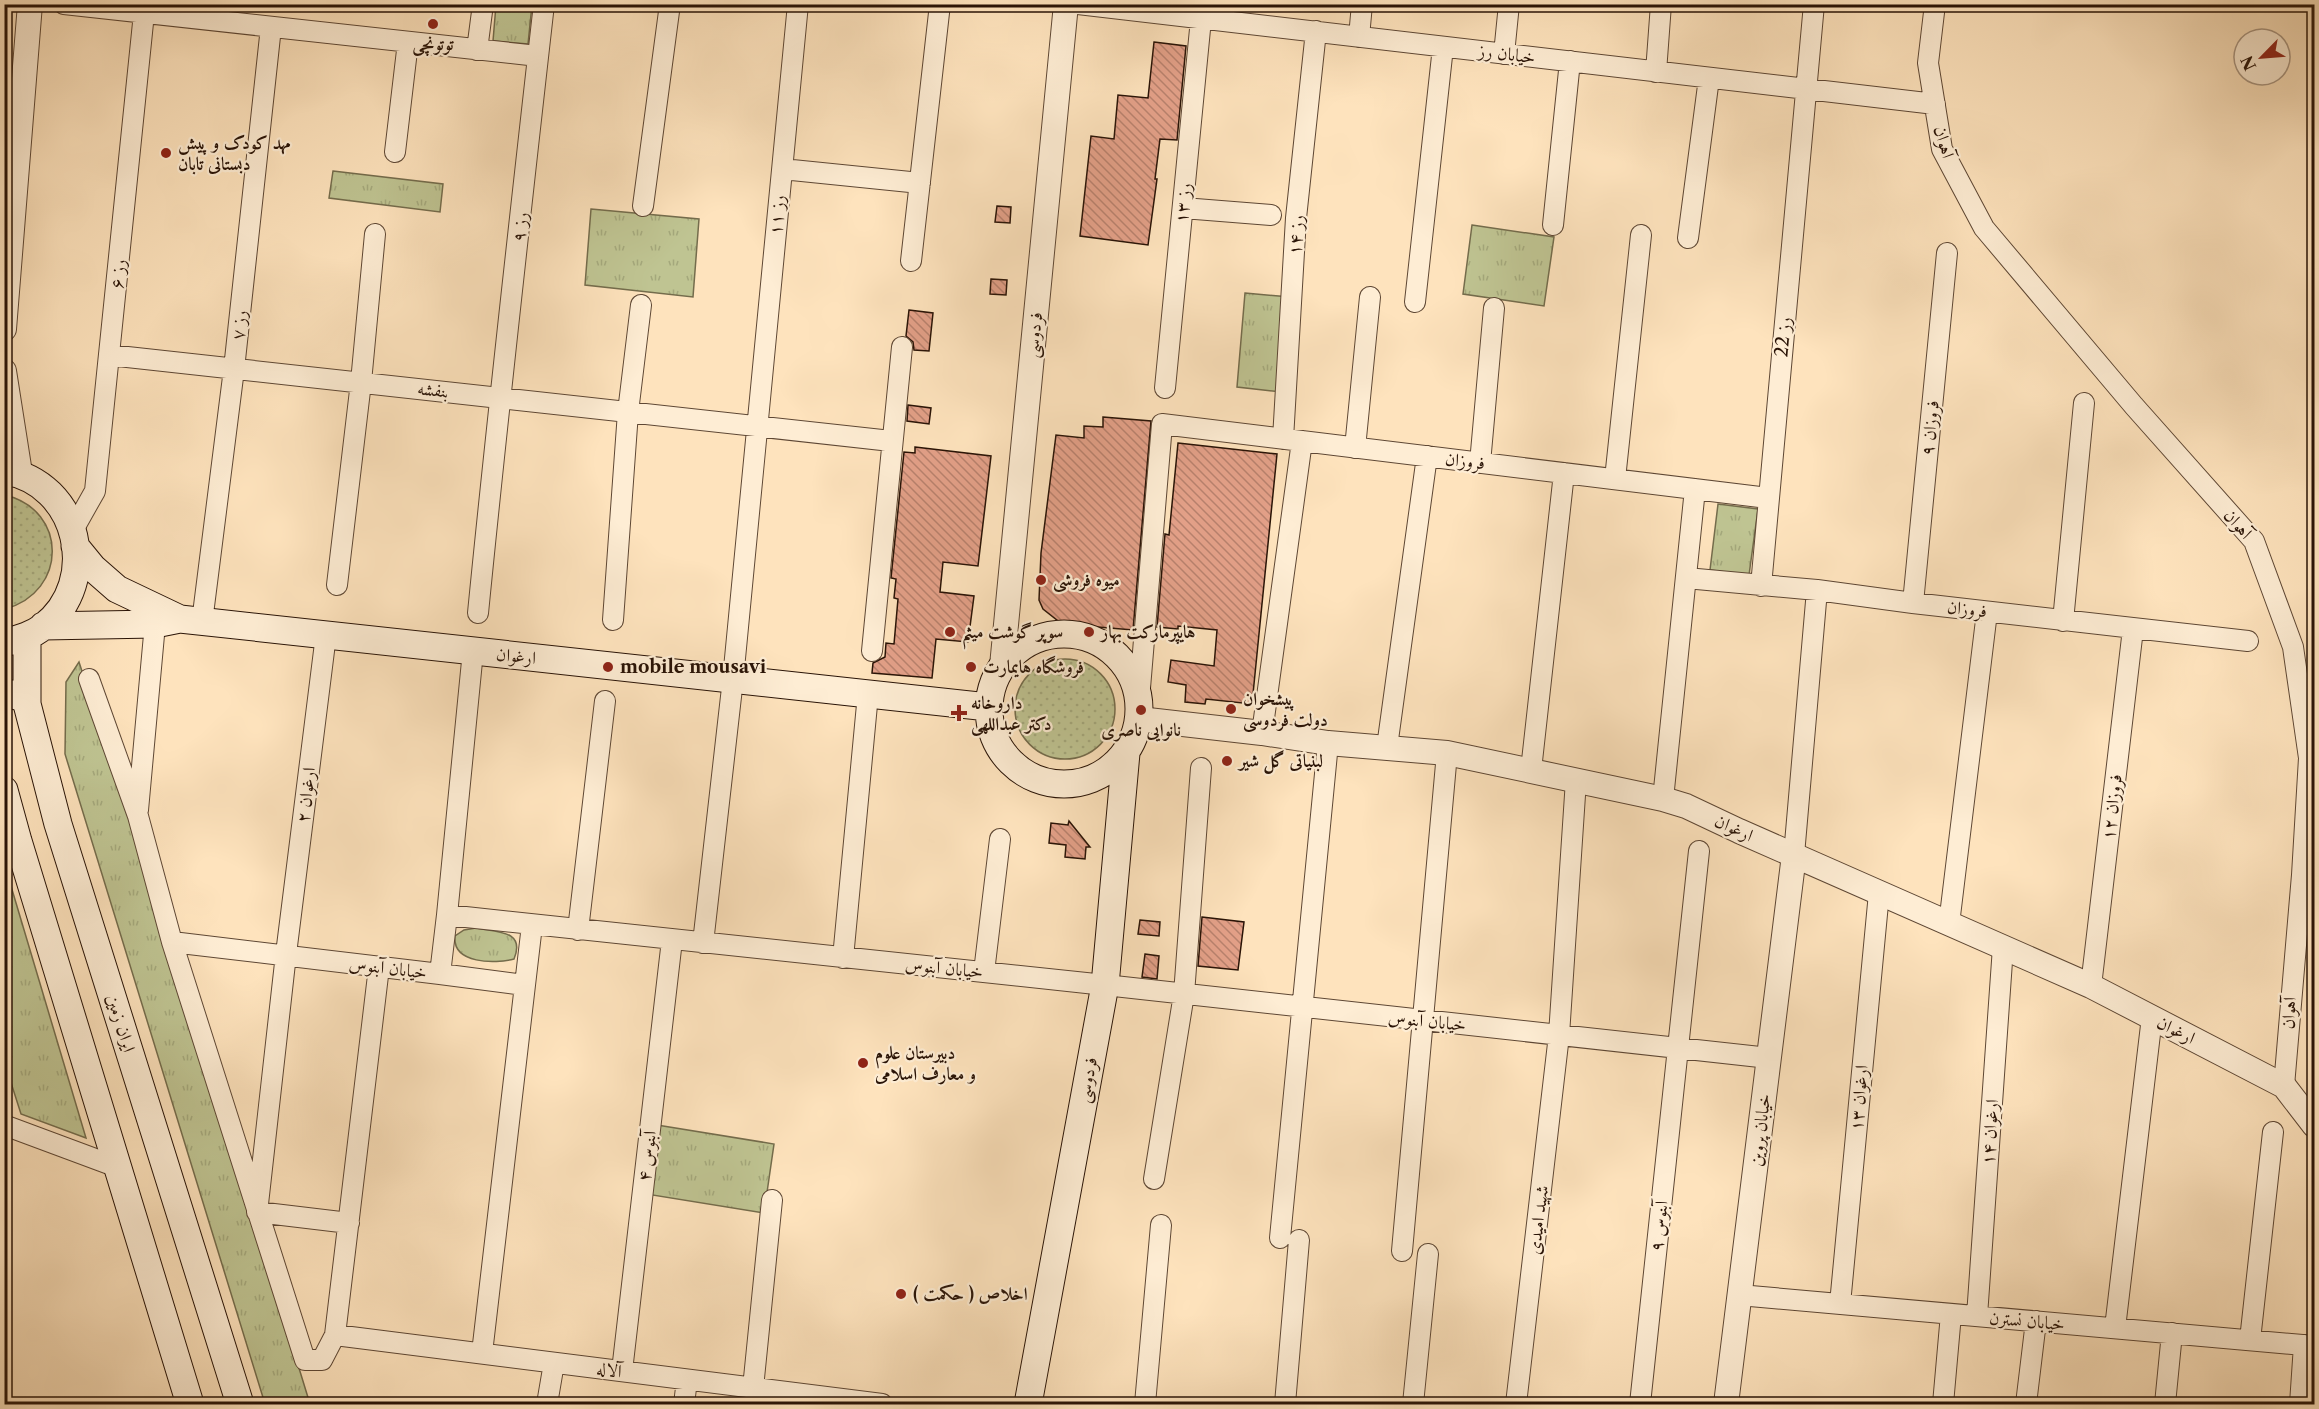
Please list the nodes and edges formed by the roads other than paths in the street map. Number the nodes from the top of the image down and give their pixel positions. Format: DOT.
graph roads {
  1 [pos="30,4"];
  2 [pos="64,4"];
  3 [pos="483,4"];
  4 [pos="544,4"];
  5 [pos="670,4"];
  6 [pos="798,4"];
  7 [pos="940,4"];
  8 [pos="1066,4"];
  9 [pos="1078,4"];
  10 [pos="1362,4"];
  11 [pos="1509,4"];
  12 [pos="1661,4"];
  13 [pos="1814,4"];
  14 [pos="1935,4"];
  15 [pos="144,14"];
  16 [pos="1201,19"];
  17 [pos="271,27"];
  18 [pos="1316,31"];
  19 [pos="1359,37"];
  20 [pos="408,42"];
  21 [pos="1443,47"];
  22 [pos="477,50"];
  23 [pos="1504,54"];
  24 [pos="538,56"];
  25 [pos="1570,62"];
  26 [pos="1656,72"];
  27 [pos="1708,78"];
  28 [pos="1806,89"];
  29 [pos="1935,104"];
  30 [pos="394,152"];
  31 [pos="792,170"];
  32 [pos="920,183"];
  33 [pos="643,206"];
  34 [pos="1183,208"];
  35 [pos="1271,215"];
  36 [pos="1553,225"];
  37 [pos="375,234"];
  38 [pos="1641,236"];
  39 [pos="1688,238"];
  40 [pos="1947,253"];
  41 [pos="911,261"];
  42 [pos="1370,297"];
  43 [pos="1415,302"];
  44 [pos="641,305"];
  45 [pos="1494,308"];
  46 [pos="4,329"];
  47 [pos="902,347"];
  48 [pos="109,355"];
  49 [pos="234,369"];
  50 [pos="4,371"];
  51 [pos="361,382"];
  52 [pos="1165,388"];
  53 [pos="499,398"];
  54 [pos="2084,403"];
  55 [pos="628,412"];
  56 [pos="757,426"];
  57 [pos="1292,440"];
  58 [pos="891,441"];
  59 [pos="1355,448"];
  60 [pos="1427,456"];
  61 [pos="1480,463"];
  62 [pos="12,472"];
  63 [pos="1564,473"];
  64 [pos="1615,479"];
  65 [pos="1695,489"];
  66 [pos="1768,498"];
  67 [pos="74,538"];
  68 [pos="1686,578"];
  69 [pos="337,585"];
  70 [pos="1761,586"];
  71 [pos="1817,590"];
  72 [pos="1913,603"];
  73 [pos="1987,612"];
  74 [pos="478,613"];
  75 [pos="613,620"];
  76 [pos="2063,621"];
  77 [pos="179,622"];
  78 [pos="2133,629"];
  79 [pos="326,635"];
  80 [pos="25,636"];
  81 [pos="2248,641"];
  82 [pos="473,651"];
  83 [pos="872,651"];
  84 [pos="1002,666"];
  85 [pos="89,679"];
  86 [pos="733,679"];
  87 [pos="868,694"];
  88 [pos="16,699"];
  89 [pos="605,701"];
  90 [pos="988,707"];
  91 [pos="1139,710"];
  92 [pos="1262,733"];
  93 [pos="1328,743"];
  94 [pos="1388,747"];
  95 [pos="1126,753"];
  96 [pos="1447,753"];
  97 [pos="1201,768"];
  98 [pos="1531,770"];
  99 [pos="1576,780"];
  100 [pos="4,790"];
  101 [pos="1663,799"];
  102 [pos="138,816"];
  103 [pos="1000,839"];
  104 [pos="12,848"];
  105 [pos="1699,851"];
  106 [pos="1794,855"];
  107 [pos="1879,893"];
  108 [pos="447,915"];
  109 [pos="1949,924"];
  110 [pos="531,925"];
  111 [pos="578,930"];
  112 [pos="672,940"];
  113 [pos="172,942"];
  114 [pos="704,943"];
  115 [pos="2003,947"];
  116 [pos="286,954"];
  117 [pos="843,958"];
  118 [pos="379,967"];
  119 [pos="984,972"];
  120 [pos="440,974"];
  121 [pos="524,985"];
  122 [pos="1105,985"];
  123 [pos="2091,986"];
  124 [pos="1184,994"];
  125 [pos="1302,1007"];
  126 [pos="2152,1017"];
  127 [pos="1423,1020"];
  128 [pos="1559,1035"];
  129 [pos="1678,1048"];
  130 [pos="1768,1058"];
  131 [pos="2284,1086"];
  132 [pos="4,1125"];
  133 [pos="2314,1125"];
  134 [pos="2273,1132"];
  135 [pos="117,1167"];
  136 [pos="1154,1179"];
  137 [pos="772,1200"];
  138 [pos="257,1212"];
  139 [pos="349,1223"];
  140 [pos="1161,1225"];
  141 [pos="1402,1251"];
  142 [pos="1428,1254"];
  143 [pos="1739,1295"];
  144 [pos="1840,1304"];
  145 [pos="1951,1314"];
  146 [pos="1977,1316"];
  147 [pos="2036,1321"];
  148 [pos="2115,1328"];
  149 [pos="2172,1334"];
  150 [pos="335,1335"];
  151 [pos="2250,1340"];
  152 [pos="2309,1346"];
  153 [pos="482,1353"];
  154 [pos="554,1363"];
  155 [pos="622,1371"];
  156 [pos="687,1380"];
  157 [pos="753,1388"];
  158 [pos="813,1400"];
  159 [pos="2305,1403"];
  160 [pos="190,1404"];
  161 [pos="240,1404"];
  162 [pos="547,1404"];
  163 [pos="684,1404"];
  164 [pos="882,1404"];
  165 [pos="1028,1404"];
  166 [pos="1145,1404"];
  167 [pos="1285,1404"];
  168 [pos="1413,1404"];
  169 [pos="1516,1404"];
  170 [pos="1640,1404"];
  171 [pos="1726,1404"];
  172 [pos="1943,1404"];
  173 [pos="2026,1404"];
  174 [pos="2165,1404"];
  1 -- 46 [label="street"];
  2 -- 15 [label="street"];
  3 -- 22 [label="street"];
  4 -- 24 [label="street, رز ۹"];
  5 -- 33 [label="street"];
  6 -- 56 [label="street, رز ۱۱"];
  7 -- 32 [label="street"];
  8 -- 84 [label="street, فردوسی"];
  9 -- 16 [label="street, خیابان رز"];
  10 -- 19 [label="street"];
  11 -- 23 [label="street"];
  12 -- 26 [label="street"];
  13 -- 28 [label="street, رز 22"];
  14 -- 29 [label="street, آهوان"];
  15 -- 17 [label="street"];
  15 -- 48 [label="street, رز ۶"];
  16 -- 18 [label="street, خیابان رز"];
  16 -- 34 [label="street, رز ۱۳"];
  17 -- 20 [label="street"];
  17 -- 49 [label="street, رز ۷"];
  18 -- 19 [label="street, خیابان رز"];
  18 -- 57 [label="street, رز ۱۴"];
  19 -- 21 [label="street, خیابان رز"];
  20 -- 22 [label="street"];
  20 -- 30 [label="street"];
  21 -- 23 [label="street, خیابان رز"];
  21 -- 43 [label="street"];
  22 -- 24 [label="street"];
  23 -- 25 [label="street, خیابان رز"];
  24 -- 53 [label="street, رز ۹"];
  25 -- 26 [label="street, خیابان رز"];
  25 -- 36 [label="street"];
  26 -- 27 [label="street, خیابان رز"];
  27 -- 28 [label="street, خیابان رز"];
  27 -- 39 [label="street"];
  28 -- 29 [label="street, خیابان رز"];
  28 -- 66 [label="street, رز 22"];
  29 -- 131 [label="street, آهوان"];
  31 -- 32 [label="street"];
  32 -- 41 [label="street"];
  34 -- 35 [label="street"];
  34 -- 52 [label="street, رز ۱۳"];
  37 -- 51 [label="street"];
  38 -- 64 [label="street"];
  40 -- 72 [label="street, فروزان ۹"];
  42 -- 59 [label="street"];
  44 -- 55 [label="street"];
  45 -- 61 [label="street"];
  47 -- 58 [label="street"];
  48 -- 49 [label="street, بنفشه"];
  48 -- 67 [label="street, رز ۶"];
  49 -- 51 [label="street, بنفشه"];
  49 -- 77 [label="street, رز ۷"];
  50 -- 62 [label="street"];
  51 -- 53 [label="street, بنفشه"];
  51 -- 69 [label="street"];
  53 -- 55 [label="street, بنفشه"];
  53 -- 74 [label="street, رز ۹"];
  54 -- 76 [label="street"];
  55 -- 56 [label="street, بنفشه"];
  55 -- 75 [label="street"];
  56 -- 58 [label="street, بنفشه"];
  56 -- 86 [label="street"];
  57 -- 59 [label="street, فروزان"];
  57 -- 91 [label="street, فروزان"];
  57 -- 92 [label="street, رز ۱۴"];
  58 -- 83 [label="street"];
  59 -- 60 [label="street, فروزان"];
  60 -- 61 [label="street, فروزان"];
  60 -- 94 [label="street"];
  61 -- 63 [label="street, فروزان"];
  62 -- 67 [label="main road"];
  63 -- 64 [label="street, فروزان"];
  63 -- 98 [label="street"];
  64 -- 65 [label="street, فروزان"];
  65 -- 66 [label="street, فروزان"];
  65 -- 68 [label="street"];
  66 -- 70 [label="street, رز 22"];
  67 -- 77 [label="main road"];
  67 -- 80 [label="main road"];
  68 -- 70 [label="street, فروزان"];
  68 -- 101 [label="street"];
  70 -- 71 [label="street, فروزان"];
  71 -- 72 [label="street, فروزان"];
  71 -- 106 [label="street"];
  72 -- 73 [label="street, فروزان"];
  73 -- 76 [label="street, فروزان"];
  73 -- 109 [label="street"];
  76 -- 78 [label="street, فروزان"];
  77 -- 79 [label="main road, ارغوان"];
  77 -- 80 [label="main road, ارغوان"];
  77 -- 102 [label="street, رز ۷"];
  78 -- 81 [label="street, فروزان"];
  78 -- 123 [label="street, فروزان ۱۲"];
  79 -- 82 [label="main road, ارغوان"];
  79 -- 116 [label="street, ارغوان ۲"];
  80 -- 88 [label="main road, ایران زمین"];
  82 -- 86 [label="main road, ارغوان"];
  82 -- 108 [label="street"];
  84 -- 90 [label="main road"];
  84 -- 91 [label="main road"];
  85 -- 102 [label="street"];
  86 -- 87 [label="main road, ارغوان"];
  86 -- 114 [label="street"];
  87 -- 90 [label="main road, ارغوان"];
  87 -- 117 [label="street"];
  88 -- 161 [label="main road, ایران زمین"];
  89 -- 111 [label="street"];
  90 -- 95 [label="main road"];
  91 -- 92 [label="street, ارغوان"];
  91 -- 95 [label="main road"];
  92 -- 93 [label="street, ارغوان"];
  93 -- 94 [label="street, ارغوان"];
  93 -- 125 [label="street"];
  94 -- 96 [label="street, ارغوان"];
  95 -- 122 [label="main road, فردوسی"];
  96 -- 98 [label="street, ارغوان"];
  96 -- 127 [label="street"];
  97 -- 124 [label="street"];
  98 -- 99 [label="street, ارغوان"];
  99 -- 101 [label="street, ارغوان"];
  99 -- 128 [label="street, شهید امیدی"];
  100 -- 104 [label="main road"];
  101 -- 106 [label="street, ارغوان"];
  102 -- 113 [label="street"];
  103 -- 119 [label="street"];
  104 -- 135 [label="main road"];
  105 -- 129 [label="street, آبنوس ۹"];
  106 -- 107 [label="street, ارغوان"];
  106 -- 130 [label="street, خیابان پروین"];
  107 -- 109 [label="street, ارغوان"];
  107 -- 144 [label="street, ارغوان ۱۳"];
  108 -- 110 [label="street, خیابان آبنوس"];
  108 -- 120 [label="street, خیابان آبنوس"];
  109 -- 115 [label="street, ارغوان"];
  110 -- 111 [label="street, خیابان آبنوس"];
  110 -- 121 [label="street"];
  111 -- 112 [label="street, خیابان آبنوس"];
  112 -- 114 [label="street, خیابان آبنوس"];
  112 -- 155 [label="street, آبنوس ۴"];
  113 -- 116 [label="street, خیابان آبنوس"];
  113 -- 138 [label="street"];
  114 -- 117 [label="street, خیابان آبنوس"];
  115 -- 123 [label="street, ارغوان"];
  115 -- 146 [label="street, ارغوان ۱۴"];
  116 -- 118 [label="street, خیابان آبنوس"];
  116 -- 138 [label="street, ارغوان ۲"];
  117 -- 119 [label="street, خیابان آبنوس"];
  118 -- 120 [label="street, خیابان آبنوس"];
  118 -- 139 [label="street"];
  119 -- 122 [label="street, خیابان آبنوس"];
  120 -- 121 [label="street"];
  121 -- 153 [label="street"];
  122 -- 124 [label="street, خیابان آبنوس"];
  122 -- 165 [label="main road, فردوسی"];
  123 -- 126 [label="street, ارغوان"];
  124 -- 125 [label="street, خیابان آبنوس"];
  124 -- 136 [label="street"];
  125 -- 127 [label="street, خیابان آبنوس"];
  125 -- 167 [label="street"];
  126 -- 131 [label="street, ارغوان"];
  126 -- 148 [label="street"];
  127 -- 128 [label="street, خیابان آبنوس"];
  127 -- 141 [label="street"];
  128 -- 129 [label="street, خیابان آبنوس"];
  128 -- 169 [label="street, شهید امیدی"];
  129 -- 130 [label="street, خیابان آبنوس"];
  129 -- 170 [label="street, آبنوس ۹"];
  130 -- 143 [label="street, خیابان پروین"];
  131 -- 133 [label="street"];
  132 -- 135 [label="street"];
  134 -- 151 [label="street"];
  135 -- 160 [label="main road"];
  137 -- 157 [label="street"];
  138 -- 139 [label="street"];
  138 -- 150 [label="street"];
  139 -- 150 [label="street"];
  140 -- 166 [label="street"];
  142 -- 168 [label="street"];
  143 -- 144 [label="street, خیابان نسترن"];
  143 -- 171 [label="street, خیابان پروین"];
  144 -- 145 [label="street, خیابان نسترن"];
  145 -- 146 [label="street, خیابان نسترن"];
  145 -- 172 [label="street"];
  146 -- 147 [label="street, خیابان نسترن"];
  147 -- 148 [label="street, خیابان نسترن"];
  147 -- 173 [label="street"];
  148 -- 149 [label="street, خیابان نسترن"];
  149 -- 151 [label="street, خیابان نسترن"];
  149 -- 174 [label="street"];
  150 -- 153 [label="street, آلاله"];
  151 -- 152 [label="street, خیابان نسترن"];
  152 -- 159 [label="street"];
  153 -- 154 [label="street, آلاله"];
  154 -- 155 [label="street, آلاله"];
  154 -- 162 [label="street"];
  155 -- 156 [label="street, آلاله"];
  156 -- 157 [label="street, آلاله"];
  156 -- 163 [label="street"];
  157 -- 158 [label="street, آلاله"];
  158 -- 164 [label="street, آلاله"];
}
